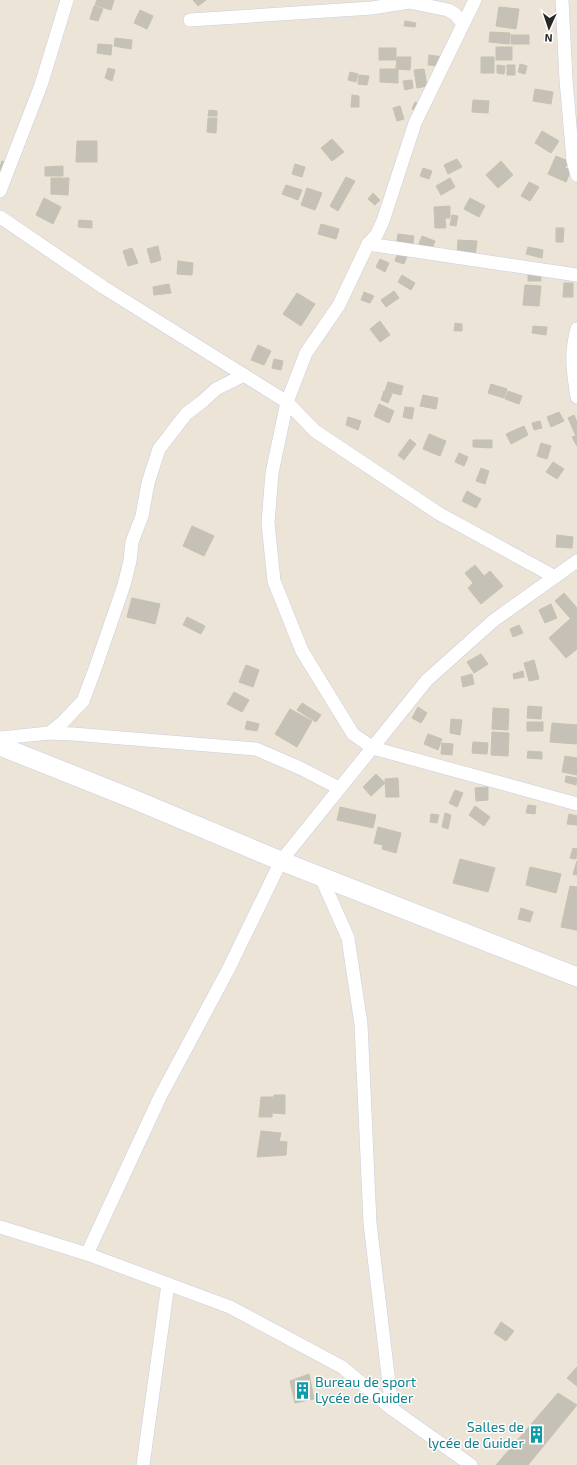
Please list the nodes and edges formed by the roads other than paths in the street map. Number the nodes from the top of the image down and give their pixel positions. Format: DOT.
graph roads {
  1 [pos="67,0"];
  2 [pos="475,0"];
  3 [pos="562,0"];
  4 [pos="190,20"];
  5 [pos="463,24"];
  6 [pos="577,175"];
  7 [pos="0,191"];
  8 [pos="0,217"];
  9 [pos="368,244"];
  10 [pos="577,275"];
  11 [pos="577,329"];
  12 [pos="244,375"];
  13 [pos="577,397"];
  14 [pos="287,402"];
  15 [pos="577,561"];
  16 [pos="555,577"];
  17 [pos="49,733"];
  18 [pos="0,738"];
  19 [pos="0,746"];
  20 [pos="373,748"];
  21 [pos="339,788"];
  22 [pos="577,804"];
  23 [pos="281,861"];
  24 [pos="321,877"];
  25 [pos="577,977"];
  26 [pos="0,1227"];
  27 [pos="87,1254"];
  28 [pos="168,1284"];
  29 [pos="392,1409"];
  30 [pos="143,1465"];
  31 [pos="471,1465"];
  1 -- 7 [label="street"];
  2 -- 5 [label="street"];
  3 -- 6 [label="street"];
  4 -- 5 [label="street"];
  5 -- 9 [label="street"];
  8 -- 12 [label="street"];
  9 -- 10 [label="street"];
  9 -- 14 [label="street"];
  11 -- 13 [label="street"];
  12 -- 14 [label="street"];
  12 -- 17 [label="street"];
  14 -- 16 [label="street"];
  14 -- 20 [label="street"];
  15 -- 16 [label="street"];
  16 -- 20 [label="street"];
  17 -- 18 [label="street"];
  17 -- 21 [label="street"];
  19 -- 23 [label="main road"];
  20 -- 21 [label="street"];
  20 -- 22 [label="street"];
  21 -- 23 [label="street"];
  23 -- 24 [label="main road"];
  23 -- 27 [label="street"];
  24 -- 25 [label="main road"];
  24 -- 29 [label="street"];
  26 -- 27 [label="street"];
  27 -- 28 [label="street"];
  28 -- 29 [label="street"];
  28 -- 30 [label="street"];
  29 -- 31 [label="street"];
}
